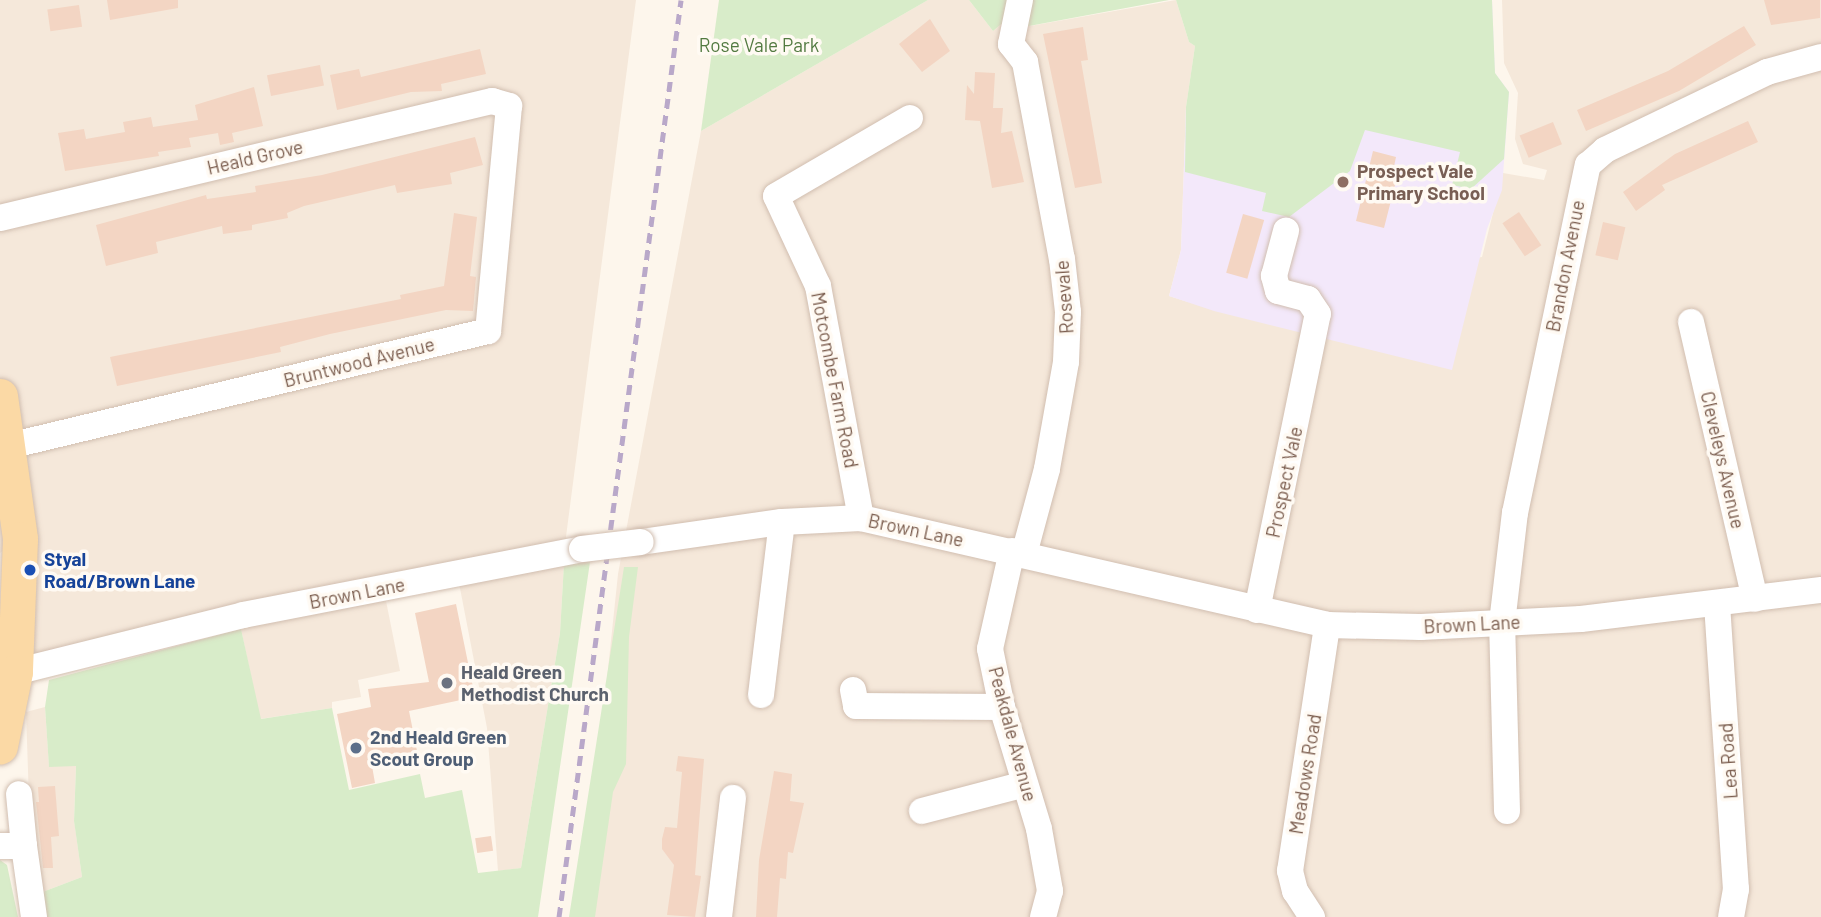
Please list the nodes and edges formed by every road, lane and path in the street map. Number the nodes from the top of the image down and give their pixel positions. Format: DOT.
graph roads {
  1 [pos="1020,0"];
  2 [pos="1821,57"];
  3 [pos="509,106"];
  4 [pos="910,118"];
  5 [pos="0,218"];
  6 [pos="1286,231"];
  7 [pos="1691,322"];
  8 [pos="0,396"];
  9 [pos="10,446"];
  10 [pos="861,517"];
  11 [pos="782,522"];
  12 [pos="1018,553"];
  13 [pos="1821,590"];
  14 [pos="1755,599"];
  15 [pos="1717,604"];
  16 [pos="1257,610"];
  17 [pos="8,623"];
  18 [pos="1502,623"];
  19 [pos="1327,625"];
  20 [pos="15,672"];
  21 [pos="853,690"];
  22 [pos="761,695"];
  23 [pos="1002,707"];
  24 [pos="0,746"];
  25 [pos="1025,784"];
  26 [pos="19,794"];
  27 [pos="733,798"];
  28 [pos="922,811"];
  29 [pos="1507,811"];
  30 [pos="12,846"];
  31 [pos="34,917"];
  32 [pos="719,917"];
  33 [pos="1043,917"];
  34 [pos="1312,917"];
  35 [pos="1731,917"];
  1 -- 12 [label="street, Rosevale"];
  2 -- 18 [label="street, Brandon Avenue"];
  3 -- 5 [label="street, Heald Grove"];
  3 -- 9 [label="street, Bruntwood Avenue"];
  4 -- 10 [label="street, Motcombe Farm Road"];
  6 -- 16 [label="street, Prospect Vale"];
  7 -- 14 [label="street, Cleveleys Avenue"];
  8 -- 9 [label="main road"];
  9 -- 17 [label="main road"];
  10 -- 11 [label="street, Brown Lane"];
  10 -- 12 [label="street, Brown Lane"];
  11 -- 20 [label="street, Brown Lane, bridge"];
  11 -- 22 [label="street"];
  12 -- 16 [label="street, Brown Lane"];
  12 -- 23 [label="street, Peakdale Avenue"];
  13 -- 14 [label="street, Brown Lane"];
  14 -- 15 [label="street, Brown Lane"];
  15 -- 18 [label="street, Brown Lane"];
  15 -- 35 [label="street, Lea Road"];
  16 -- 19 [label="street, Brown Lane"];
  17 -- 20 [label="main road"];
  18 -- 19 [label="street, Brown Lane"];
  18 -- 29 [label="street, Brandon Avenue"];
  19 -- 34 [label="street, Meadows Road"];
  20 -- 24 [label="main road"];
  21 -- 23 [label="street"];
  23 -- 25 [label="street, Peakdale Avenue"];
  25 -- 28 [label="street"];
  25 -- 33 [label="street, Peakdale Avenue"];
  26 -- 30 [label="street"];
  27 -- 32 [label="street"];
  30 -- 31 [label="street"];
}
